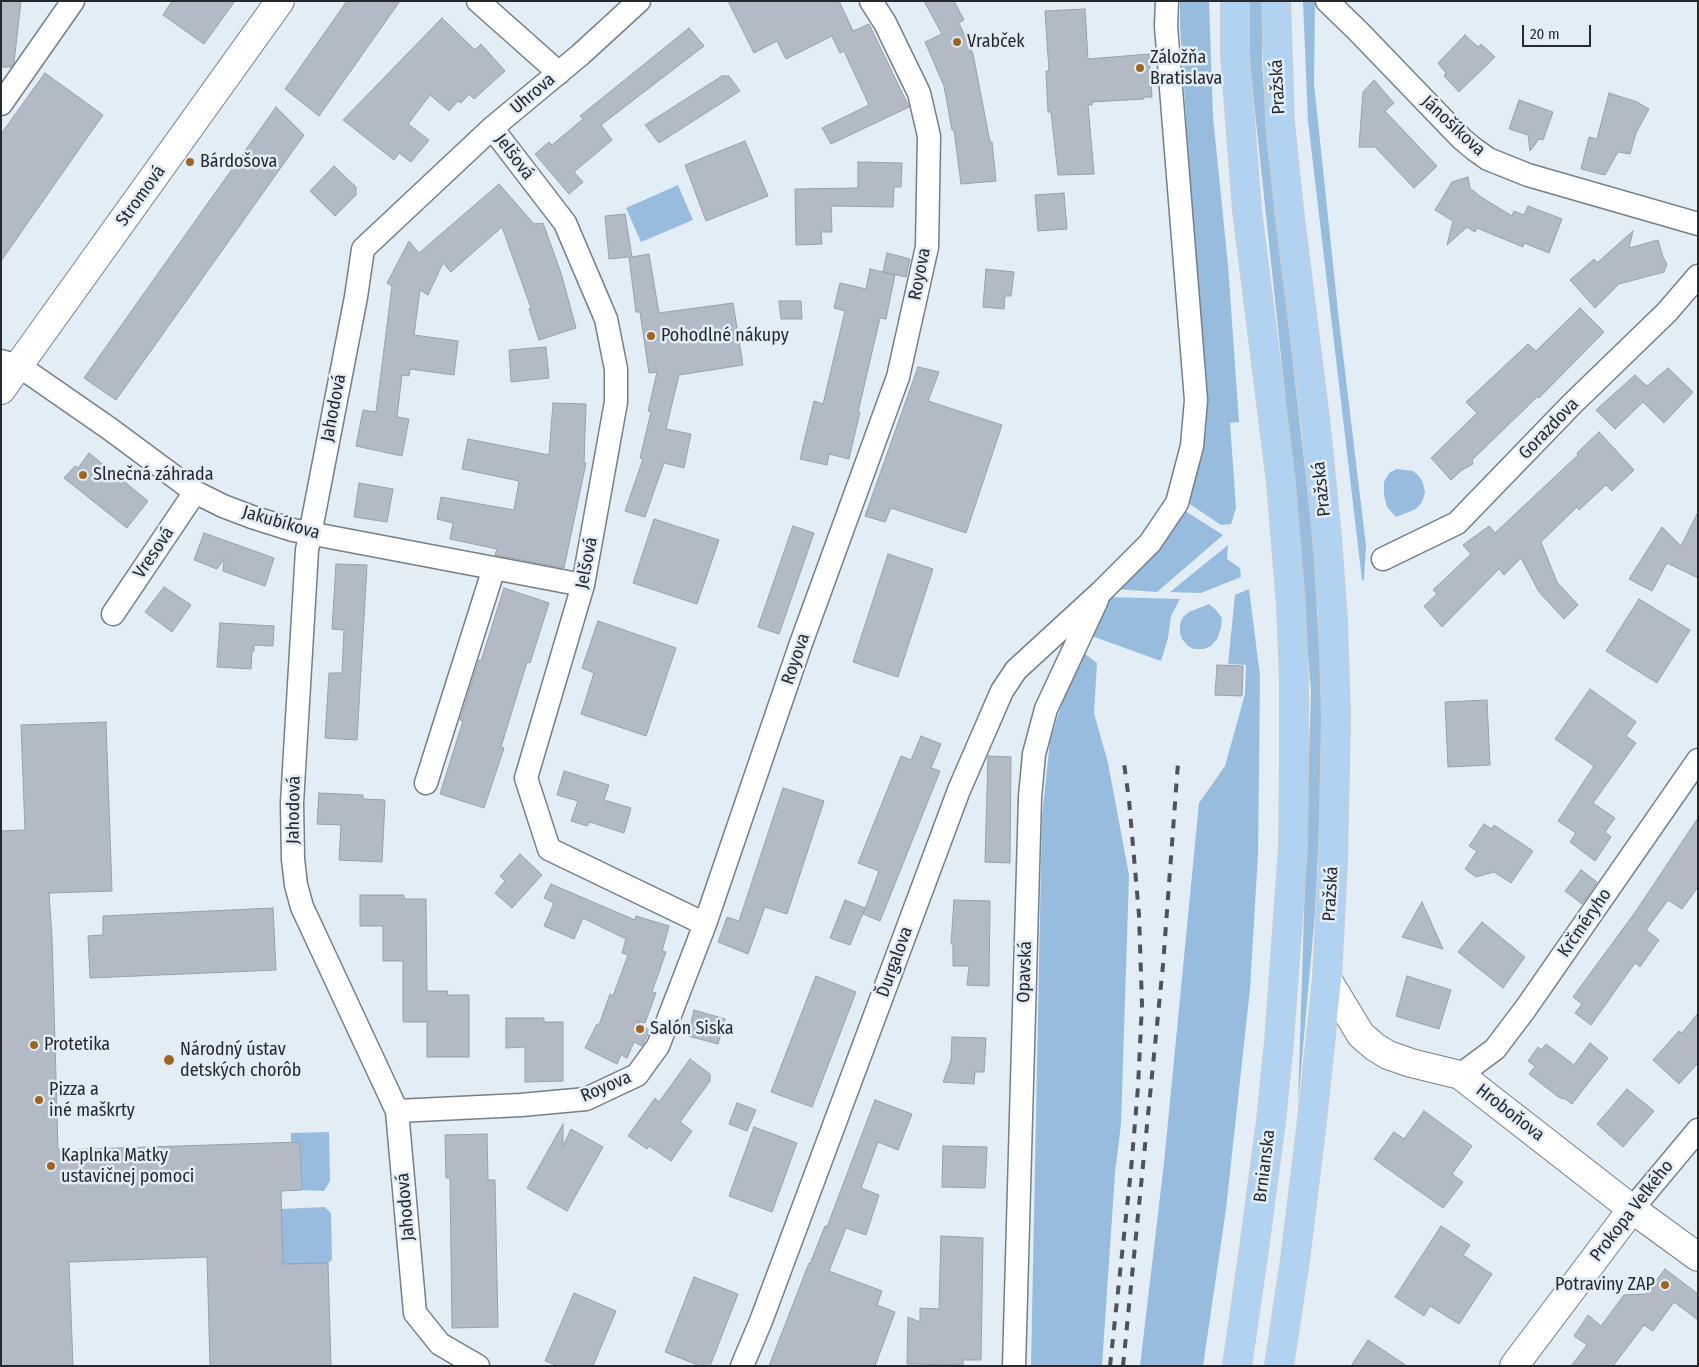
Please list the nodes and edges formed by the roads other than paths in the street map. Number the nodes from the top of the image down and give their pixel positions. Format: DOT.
graph roads {
  1 [pos="73,1"];
  2 [pos="280,1"];
  3 [pos="478,1"];
  4 [pos="639,1"];
  5 [pos="871,1"];
  6 [pos="1167,1"];
  7 [pos="1235,1"];
  8 [pos="1276,1"];
  9 [pos="1327,1"];
  10 [pos="558,73"];
  11 [pos="1,104"];
  12 [pos="492,128"];
  13 [pos="1698,224"];
  14 [pos="363,249"];
  15 [pos="1698,276"];
  16 [pos="10,364"];
  17 [pos="1,390"];
  18 [pos="195,492"];
  19 [pos="309,533"];
  20 [pos="1383,559"];
  21 [pos="494,568"];
  22 [pos="583,585"];
  23 [pos="1101,592"];
  24 [pos="113,614"];
  25 [pos="1698,760"];
  26 [pos="426,783"];
  27 [pos="705,924"];
  28 [pos="1327,979"];
  29 [pos="1460,1075"];
  30 [pos="397,1111"];
  31 [pos="1698,1130"];
  32 [pos="1632,1210"];
  33 [pos="1698,1257"];
  34 [pos="478,1366"];
  35 [pos="742,1366"];
  36 [pos="1014,1366"];
  37 [pos="1237,1366"];
  38 [pos="1279,1366"];
  39 [pos="1514,1366"];
  1 -- 11 [label="street"];
  2 -- 16 [label="street, Stromová"];
  3 -- 10 [label="street"];
  4 -- 10 [label="street, Uhrova"];
  5 -- 27 [label="street, Royova"];
  6 -- 23 [label="street"];
  7 -- 37 [label="main road, Brnianska"];
  8 -- 28 [label="main road, Pražská"];
  9 -- 13 [label="street, Jánošíkova"];
  10 -- 12 [label="street, Uhrova"];
  12 -- 14 [label="street, Uhrova"];
  12 -- 22 [label="street, Jelšová"];
  14 -- 19 [label="street, Jahodová"];
  15 -- 20 [label="street, Gorazdova"];
  16 -- 17 [label="street, Stromová"];
  16 -- 18 [label="street, Jakubíkova"];
  18 -- 19 [label="street, Jakubíkova"];
  18 -- 24 [label="street, Vresová"];
  19 -- 21 [label="street, Jakubíkova"];
  19 -- 30 [label="street, Jahodová"];
  21 -- 22 [label="street, Jakubíkova"];
  21 -- 26 [label="street"];
  22 -- 27 [label="street, Jelšová"];
  23 -- 35 [label="street, Ďurgalova"];
  23 -- 36 [label="street, Opavská"];
  25 -- 29 [label="street, Krčméryho"];
  27 -- 30 [label="street, Royova"];
  28 -- 29 [label="street, Hroboňova"];
  28 -- 38 [label="main road"];
  29 -- 32 [label="street, Hroboňova"];
  30 -- 34 [label="street, Jahodová"];
  31 -- 32 [label="street, Prokopa Veľkého"];
  32 -- 33 [label="street, Hroboňova"];
  32 -- 39 [label="street, Prokopa Veľkého"];
}
